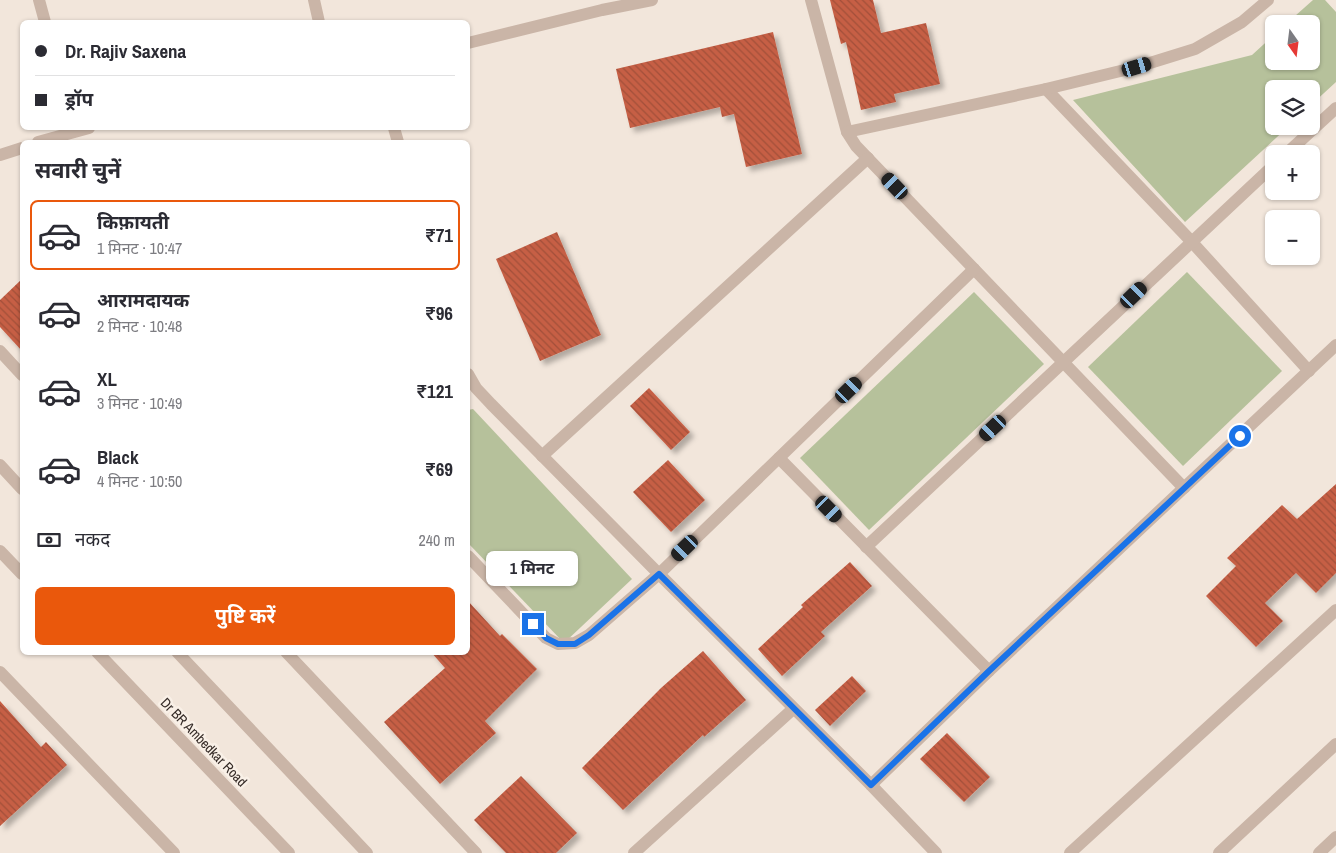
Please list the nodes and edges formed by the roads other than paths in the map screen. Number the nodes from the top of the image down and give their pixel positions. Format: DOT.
graph roads {
  1 [pos="39,0"];
  2 [pos="314,0"];
  3 [pos="652,0"];
  4 [pos="811,0"];
  5 [pos="1268,0"];
  6 [pos="601,5"];
  7 [pos="44,20"];
  8 [pos="319,20"];
  9 [pos="470,42"];
  10 [pos="1046,89"];
  11 [pos="1336,108"];
  12 [pos="70,130"];
  13 [pos="847,132"];
  14 [pos="43,140"];
  15 [pos="1296,145"];
  16 [pos="20,149"];
  17 [pos="0,155"];
  18 [pos="868,158"];
  19 [pos="1265,173"];
  20 [pos="1191,241"];
  21 [pos="974,269"];
  22 [pos="1336,345"];
  23 [pos="0,351"];
  24 [pos="1064,362"];
  25 [pos="1309,371"];
  26 [pos="20,373"];
  27 [pos="472,389"];
  28 [pos="542,456"];
  29 [pos="779,458"];
  30 [pos="0,465"];
  31 [pos="20,487"];
  32 [pos="1184,488"];
  33 [pos="866,546"];
  34 [pos="0,551"];
  35 [pos="470,558"];
  36 [pos="20,572"];
  37 [pos="659,574"];
  38 [pos="1336,610"];
  39 [pos="100,655"];
  40 [pos="180,655"];
  41 [pos="291,655"];
  42 [pos="989,671"];
  43 [pos="0,672"];
  44 [pos="793,709"];
  45 [pos="1336,744"];
  46 [pos="871,785"];
  47 [pos="1336,837"];
  48 [pos="174,853"];
  49 [pos="289,853"];
  50 [pos="367,853"];
  51 [pos="476,853"];
  52 [pos="634,853"];
  53 [pos="936,853"];
  54 [pos="1070,853"];
  55 [pos="1219,853"];
  56 [pos="1319,853"];
  1 -- 7 [label="street"];
  2 -- 8 [label="street"];
  3 -- 6 [label="street"];
  4 -- 13 [label="street"];
  5 -- 10 [label="street"];
  6 -- 9 [label="street"];
  10 -- 13 [label="street"];
  10 -- 20 [label="street"];
  11 -- 15 [label="street"];
  12 -- 14 [label="street"];
  13 -- 18 [label="street"];
  16 -- 17 [label="street"];
  18 -- 21 [label="street"];
  18 -- 28 [label="street"];
  19 -- 20 [label="street"];
  20 -- 24 [label="street"];
  20 -- 25 [label="street"];
  21 -- 24 [label="street"];
  21 -- 29 [label="street"];
  22 -- 25 [label="street"];
  23 -- 26 [label="street"];
  24 -- 32 [label="street"];
  24 -- 33 [label="street"];
  25 -- 32 [label="street"];
  27 -- 28 [label="street"];
  28 -- 37 [label="street"];
  29 -- 33 [label="street"];
  29 -- 37 [label="street"];
  30 -- 31 [label="street"];
  32 -- 42 [label="street"];
  33 -- 42 [label="street"];
  34 -- 36 [label="street"];
  35 -- 37 [label="street"];
  37 -- 44 [label="street"];
  38 -- 54 [label="street"];
  39 -- 49 [label="street, Dr BR Ambedkar Road"];
  40 -- 50 [label="street"];
  41 -- 51 [label="street"];
  42 -- 46 [label="street"];
  43 -- 48 [label="street"];
  44 -- 46 [label="street"];
  44 -- 52 [label="street"];
  45 -- 55 [label="street"];
  46 -- 53 [label="street"];
  47 -- 56 [label="street"];
}
